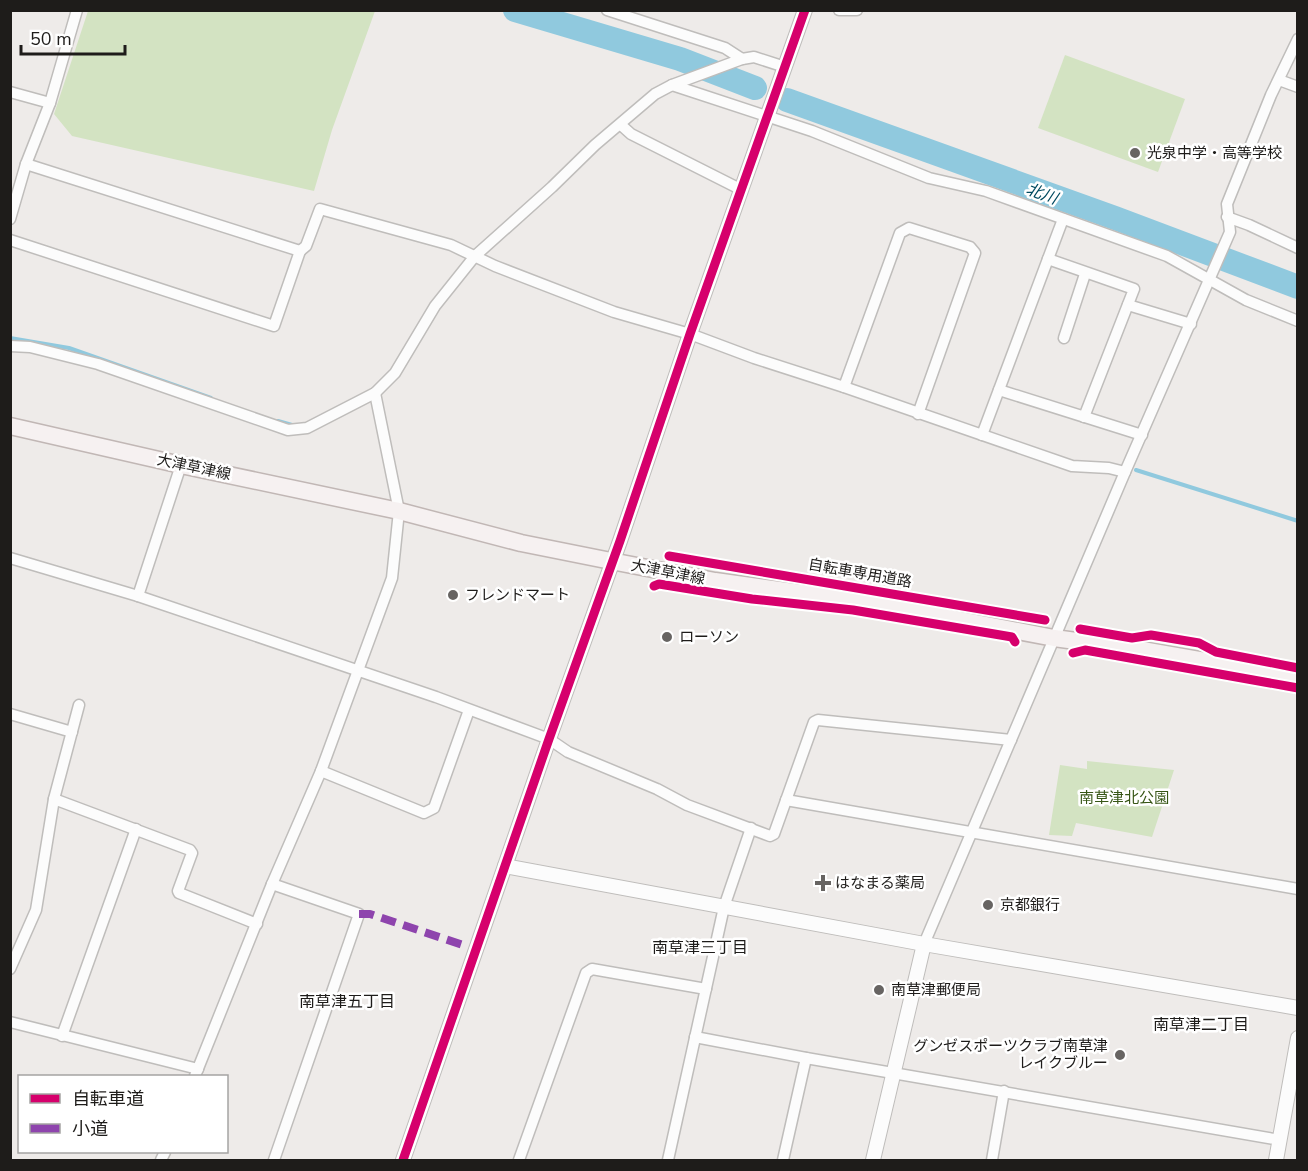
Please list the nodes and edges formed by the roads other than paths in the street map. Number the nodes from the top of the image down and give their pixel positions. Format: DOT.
graph roads {
  1 [pos="77,10"];
  2 [pos="606,10"];
  3 [pos="805,10"];
  4 [pos="839,10"];
  5 [pos="857,10"];
  6 [pos="1298,39"];
  7 [pos="739,60"];
  8 [pos="785,67"];
  9 [pos="1280,80"];
  10 [pos="677,83"];
  11 [pos="1298,87"];
  12 [pos="10,92"];
  13 [pos="50,103"];
  14 [pos="769,114"];
  15 [pos="621,125"];
  16 [pos="26,164"];
  17 [pos="742,190"];
  18 [pos="1227,217"];
  19 [pos="10,219"];
  20 [pos="1063,219"];
  21 [pos="10,240"];
  22 [pos="1298,248"];
  23 [pos="300,251"];
  24 [pos="475,256"];
  25 [pos="1048,259"];
  26 [pos="1085,274"];
  27 [pos="1211,279"];
  28 [pos="1128,304"];
  29 [pos="1298,321"];
  30 [pos="1191,324"];
  31 [pos="690,334"];
  32 [pos="1064,338"];
  33 [pos="10,346"];
  34 [pos="844,387"];
  35 [pos="999,390"];
  36 [pos="375,393"];
  37 [pos="918,414"];
  38 [pos="1084,417"];
  39 [pos="10,426"];
  40 [pos="982,435"];
  41 [pos="1142,435"];
  42 [pos="182,465"];
  43 [pos="1125,472"];
  44 [pos="399,511"];
  45 [pos="10,558"];
  46 [pos="611,561"];
  47 [pos="138,596"];
  48 [pos="1054,638"];
  49 [pos="357,671"];
  50 [pos="1298,677"];
  51 [pos="79,705"];
  52 [pos="469,710"];
  53 [pos="10,714"];
  54 [pos="72,732"];
  55 [pos="549,739"];
  56 [pos="1011,740"];
  57 [pos="321,771"];
  58 [pos="54,800"];
  59 [pos="786,800"];
  60 [pos="136,828"];
  61 [pos="751,828"];
  62 [pos="971,831"];
  63 [pos="505,866"];
  64 [pos="272,884"];
  65 [pos="1298,889"];
  66 [pos="724,907"];
  67 [pos="257,924"];
  68 [pos="924,944"];
  69 [pos="10,969"];
  70 [pos="706,989"];
  71 [pos="1298,1008"];
  72 [pos="10,1023"];
  73 [pos="62,1036"];
  74 [pos="695,1037"];
  75 [pos="1298,1038"];
  76 [pos="806,1058"];
  77 [pos="893,1072"];
  78 [pos="197,1073"];
  79 [pos="1004,1091"];
  80 [pos="1280,1140"];
  81 [pos="274,1161"];
  82 [pos="404,1161"];
  83 [pos="519,1161"];
  84 [pos="668,1161"];
  85 [pos="783,1161"];
  86 [pos="873,1161"];
  87 [pos="992,1161"];
  88 [pos="1276,1161"];
  1 -- 13 [label="street"];
  2 -- 7 [label="street"];
  3 -- 8 [label="street"];
  4 -- 5 [label="street"];
  6 -- 9 [label="street"];
  7 -- 8 [label="street"];
  7 -- 10 [label="street"];
  8 -- 14 [label="street"];
  9 -- 11 [label="street"];
  9 -- 18 [label="street"];
  10 -- 14 [label="street"];
  10 -- 15 [label="street"];
  12 -- 13 [label="street"];
  13 -- 16 [label="street"];
  14 -- 17 [label="street"];
  14 -- 20 [label="street"];
  15 -- 17 [label="street"];
  15 -- 24 [label="street"];
  16 -- 19 [label="street"];
  16 -- 23 [label="street"];
  17 -- 31 [label="street"];
  18 -- 22 [label="street"];
  18 -- 27 [label="street"];
  20 -- 25 [label="street"];
  20 -- 27 [label="street"];
  21 -- 23 [label="street"];
  23 -- 24 [label="street"];
  24 -- 31 [label="street"];
  24 -- 36 [label="street"];
  25 -- 26 [label="street"];
  25 -- 35 [label="street"];
  26 -- 28 [label="street"];
  26 -- 32 [label="street"];
  27 -- 29 [label="street"];
  27 -- 30 [label="street"];
  28 -- 30 [label="street"];
  28 -- 38 [label="street"];
  30 -- 41 [label="street"];
  31 -- 34 [label="street"];
  31 -- 46 [label="street"];
  33 -- 36 [label="street"];
  34 -- 37 [label="street"];
  34 -- 37 [label="street"];
  35 -- 38 [label="street"];
  35 -- 40 [label="street"];
  36 -- 44 [label="street"];
  37 -- 40 [label="street"];
  38 -- 41 [label="street"];
  39 -- 42 [label="main road, 大津草津線"];
  40 -- 43 [label="street"];
  41 -- 43 [label="street"];
  42 -- 44 [label="main road, 大津草津線"];
  42 -- 47 [label="street"];
  43 -- 48 [label="street"];
  44 -- 46 [label="main road, 大津草津線"];
  44 -- 49 [label="street"];
  45 -- 47 [label="street"];
  46 -- 48 [label="main road, 大津草津線"];
  46 -- 55 [label="street"];
  47 -- 49 [label="street"];
  48 -- 50 [label="main road, 大津草津線"];
  48 -- 56 [label="street"];
  49 -- 52 [label="street"];
  49 -- 57 [label="street"];
  51 -- 54 [label="street"];
  52 -- 55 [label="street"];
  52 -- 57 [label="street"];
  53 -- 54 [label="street"];
  54 -- 58 [label="street"];
  55 -- 61 [label="street"];
  55 -- 63 [label="street"];
  56 -- 59 [label="street"];
  56 -- 62 [label="street"];
  57 -- 64 [label="street"];
  58 -- 60 [label="street"];
  58 -- 69 [label="street"];
  59 -- 61 [label="street"];
  59 -- 62 [label="street"];
  60 -- 67 [label="street"];
  60 -- 73 [label="street"];
  61 -- 66 [label="street"];
  62 -- 65 [label="street"];
  62 -- 68 [label="street"];
  63 -- 66 [label="street"];
  63 -- 82 [label="street"];
  64 -- 67 [label="street"];
  64 -- 81 [label="street"];
  66 -- 68 [label="street"];
  66 -- 70 [label="street"];
  67 -- 78 [label="street"];
  68 -- 71 [label="street"];
  68 -- 77 [label="street"];
  70 -- 74 [label="street"];
  70 -- 83 [label="street"];
  72 -- 73 [label="street"];
  73 -- 78 [label="street"];
  74 -- 76 [label="street"];
  74 -- 84 [label="street"];
  75 -- 80 [label="street"];
  76 -- 77 [label="street"];
  76 -- 85 [label="street"];
  77 -- 79 [label="street"];
  77 -- 86 [label="street"];
  79 -- 80 [label="street"];
  79 -- 87 [label="street"];
  80 -- 88 [label="street"];
}
